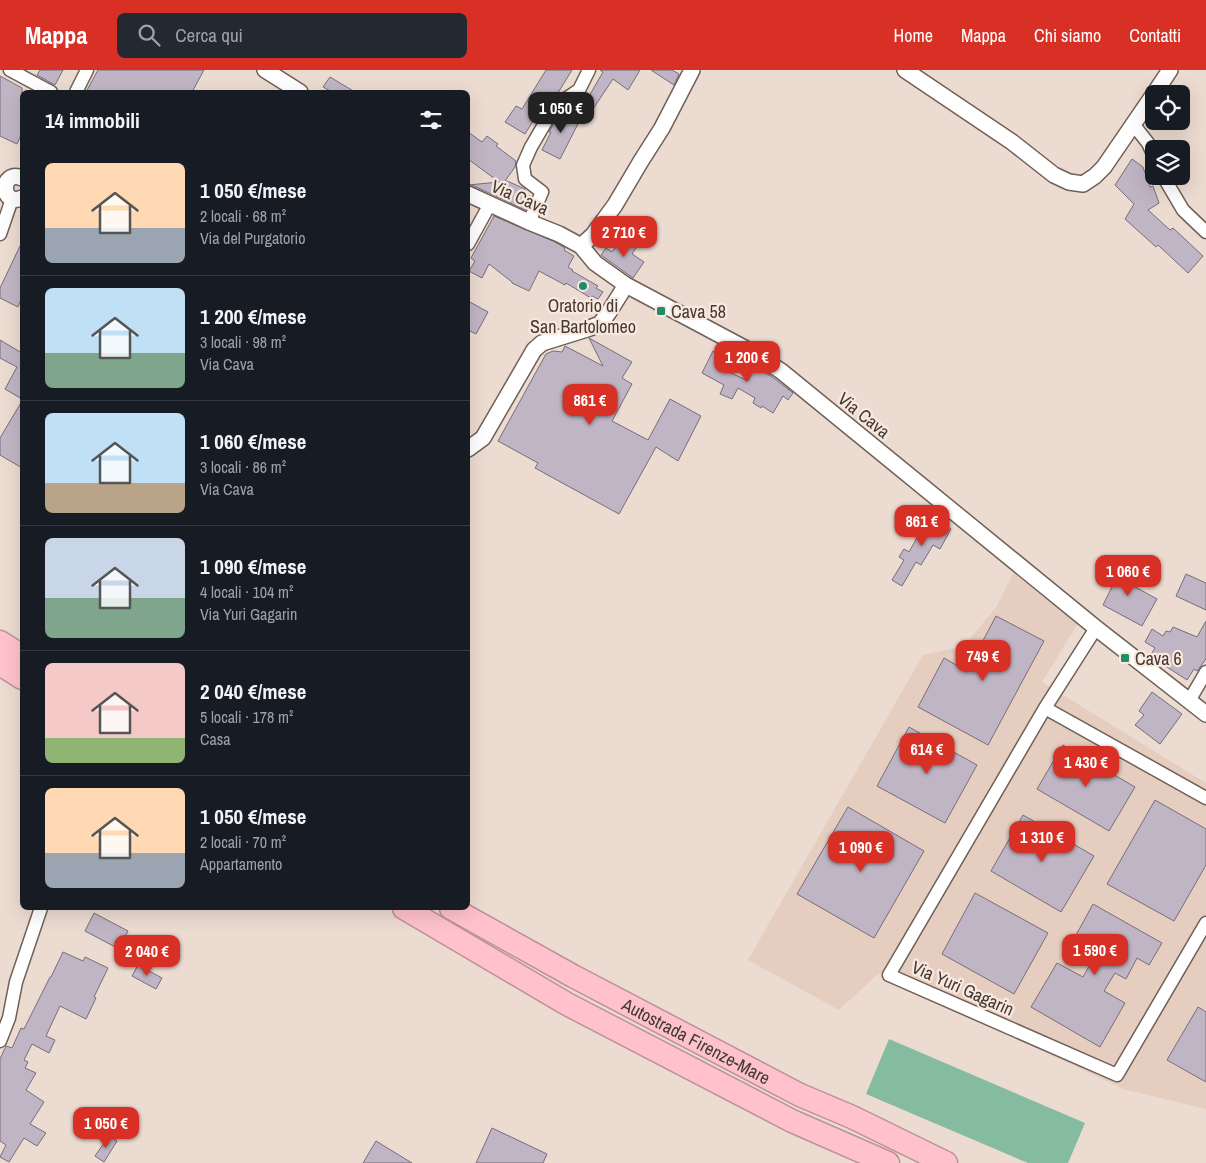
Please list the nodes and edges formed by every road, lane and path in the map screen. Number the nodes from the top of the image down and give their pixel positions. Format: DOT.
graph roads {
  1 [pos="88,70"];
  2 [pos="265,70"];
  3 [pos="589,70"];
  4 [pos="692,70"];
  5 [pos="905,70"];
  6 [pos="1170,70"];
  7 [pos="17,72"];
  8 [pos="1160,85"];
  9 [pos="48,90"];
  10 [pos="77,90"];
  11 [pos="297,90"];
  12 [pos="1145,107"];
  13 [pos="1133,124"];
  14 [pos="1146,140"];
  15 [pos="20,177"];
  16 [pos="4,179"];
  17 [pos="1168,185"];
  18 [pos="470,195"];
  19 [pos="17,198"];
  20 [pos="490,204"];
  21 [pos="529,222"];
  22 [pos="1206,232"];
  23 [pos="0,234"];
  24 [pos="470,240"];
  25 [pos="581,246"];
  26 [pos="626,285"];
  27 [pos="470,448"];
  28 [pos="1096,628"];
  29 [pos="0,642"];
  30 [pos="20,655"];
  31 [pos="0,664"];
  32 [pos="1206,672"];
  33 [pos="20,677"];
  34 [pos="1189,701"];
  35 [pos="1046,708"];
  36 [pos="1206,714"];
  37 [pos="1206,798"];
  38 [pos="39,910"];
  39 [pos="407,910"];
  40 [pos="455,910"];
  41 [pos="1206,923"];
  42 [pos="0,1041"];
  43 [pos="888,1163"];
  44 [pos="946,1163"];
  1 -- 10 [label="street"];
  2 -- 11 [label="street"];
  3 -- 21 [label="street"];
  4 -- 25 [label="street"];
  5 -- 13 [label="street"];
  6 -- 8 [label="street"];
  7 -- 9 [label="street"];
  12 -- 13 [label="street"];
  13 -- 14 [label="street"];
  15 -- 16 [label="street"];
  16 -- 19 [label="street"];
  17 -- 22 [label="street"];
  18 -- 20 [label="street, Via Cava"];
  19 -- 23 [label="street"];
  20 -- 21 [label="street, Via Cava"];
  20 -- 24 [label="street"];
  21 -- 25 [label="street, Via Cava"];
  25 -- 26 [label="street, Via Cava"];
  26 -- 27 [label="street"];
  26 -- 28 [label="street, Via Cava"];
  28 -- 34 [label="street, Via Cava"];
  28 -- 35 [label="street, Via Yuri Gagarin"];
  29 -- 30 [label="highway"];
  31 -- 33 [label="highway"];
  32 -- 34 [label="street"];
  34 -- 36 [label="street, Via Cava"];
  35 -- 37 [label="street"];
  35 -- 41 [label="street, Via Yuri Gagarin"];
  38 -- 42 [label="street"];
  39 -- 43 [label="highway, Autostrada Firenze-Mare"];
  40 -- 44 [label="highway, Autostrada Firenze-Mare"];
}
